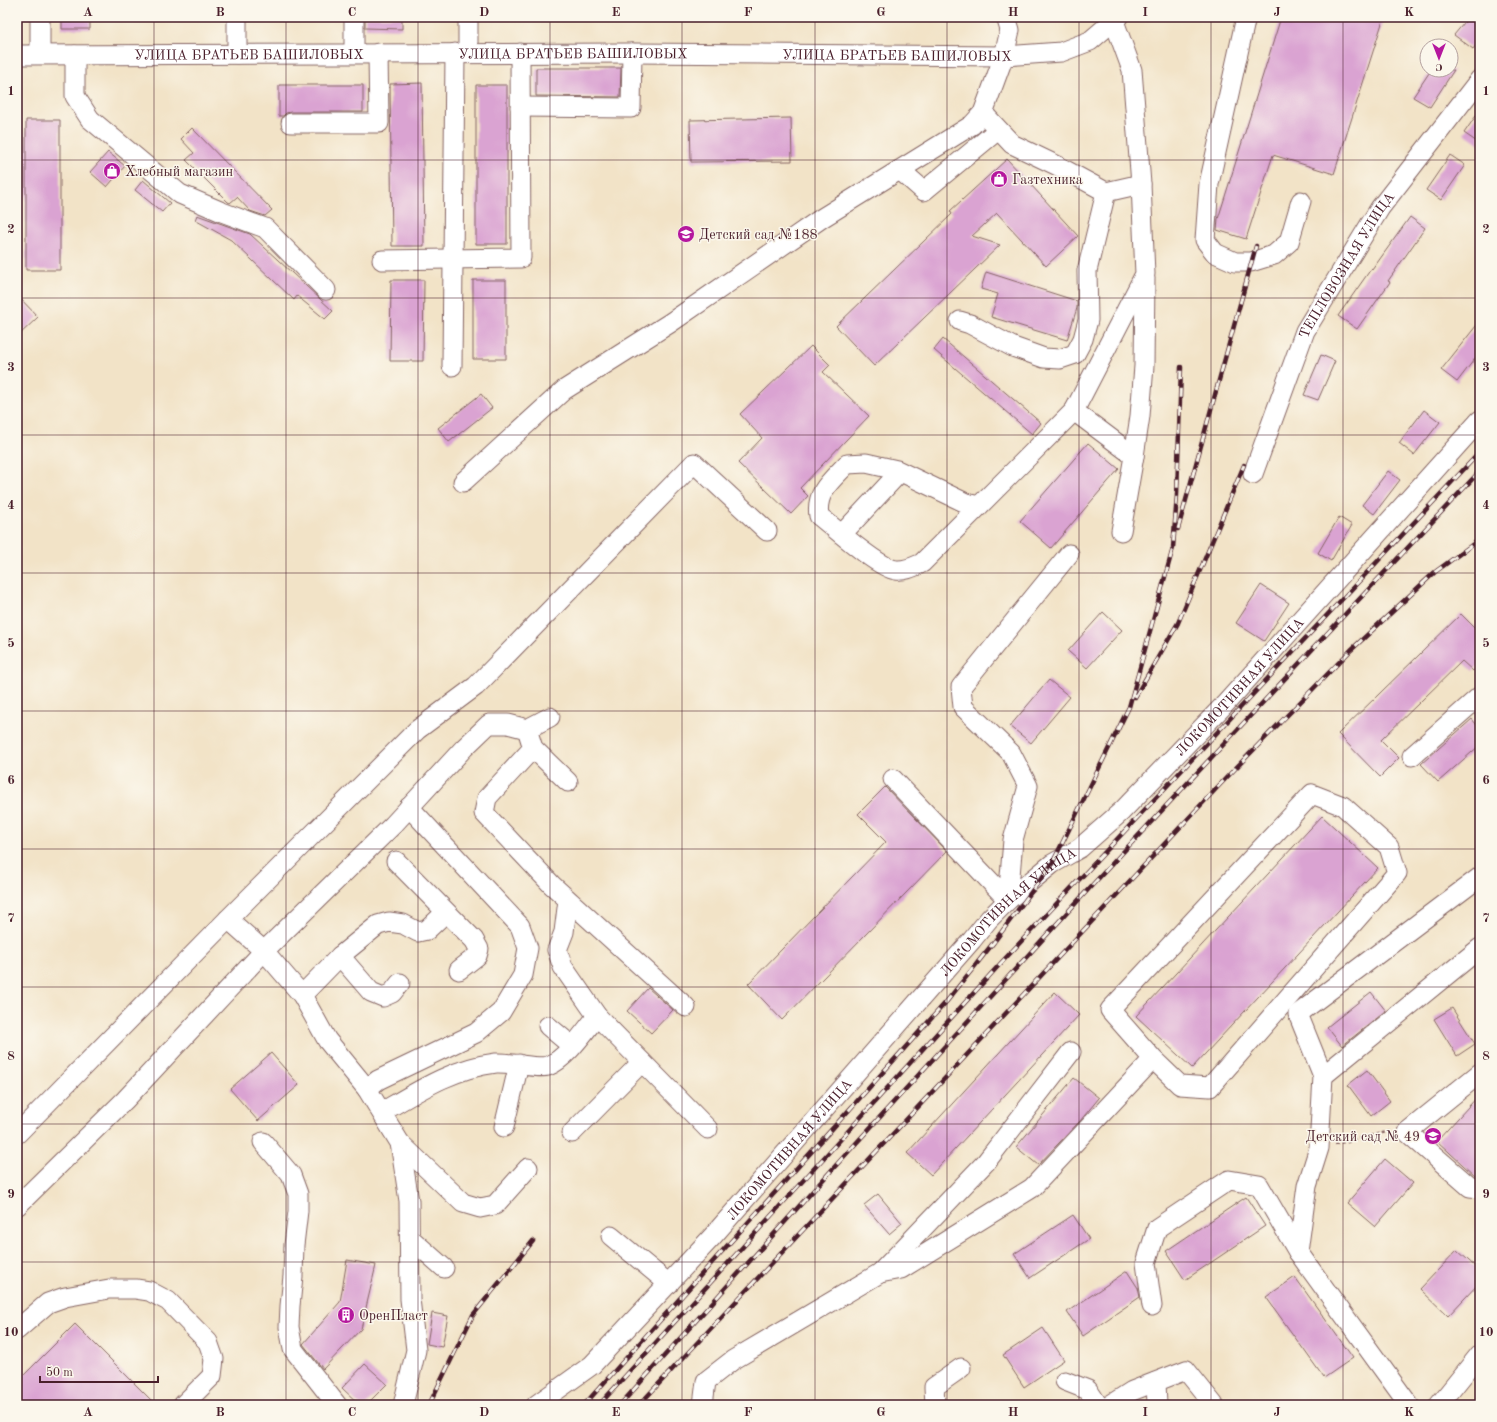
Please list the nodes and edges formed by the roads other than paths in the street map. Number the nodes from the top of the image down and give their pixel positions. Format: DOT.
graph roads {
  1 [pos="40,17"];
  2 [pos="236,17"];
  3 [pos="354,17"];
  4 [pos="468,17"];
  5 [pos="1006,17"];
  6 [pos="1246,17"];
  7 [pos="1116,19"];
  8 [pos="354,53"];
  9 [pos="378,53"];
  10 [pos="461,53"];
  11 [pos="520,53"];
  12 [pos="632,53"];
  13 [pos="40,54"];
  14 [pos="237,54"];
  15 [pos="17,55"];
  16 [pos="75,55"];
  17 [pos="1004,56"];
  18 [pos="1480,79"];
  19 [pos="520,107"];
  20 [pos="983,113"];
  21 [pos="291,123"];
  22 [pos="998,130"];
  23 [pos="900,170"];
  24 [pos="1141,184"];
  25 [pos="1106,192"];
  26 [pos="1301,201"];
  27 [pos="453,259"];
  28 [pos="382,260"];
  29 [pos="1145,274"];
  30 [pos="326,290"];
  31 [pos="960,321"];
  32 [pos="452,366"];
  33 [pos="1074,411"];
  34 [pos="1480,420"];
  35 [pos="1134,456"];
  36 [pos="900,472"];
  37 [pos="1253,474"];
  38 [pos="463,482"];
  39 [pos="979,506"];
  40 [pos="767,531"];
  41 [pos="1121,531"];
  42 [pos="842,534"];
  43 [pos="1069,554"];
  44 [pos="1480,696"];
  45 [pos="550,717"];
  46 [pos="527,729"];
  47 [pos="533,748"];
  48 [pos="1412,756"];
  49 [pos="893,778"];
  50 [pos="568,782"];
  51 [pos="409,807"];
  52 [pos="396,861"];
  53 [pos="1480,877"];
  54 [pos="568,900"];
  55 [pos="1008,900"];
  56 [pos="445,913"];
  57 [pos="228,919"];
  58 [pos="1480,948"];
  59 [pos="264,951"];
  60 [pos="340,956"];
  61 [pos="459,970"];
  62 [pos="400,983"];
  63 [pos="302,996"];
  64 [pos="686,1007"];
  65 [pos="597,1016"];
  66 [pos="548,1026"];
  67 [pos="572,1046"];
  68 [pos="1071,1052"];
  69 [pos="1153,1060"];
  70 [pos="642,1062"];
  71 [pos="519,1064"];
  72 [pos="1480,1073"];
  73 [pos="1323,1076"];
  74 [pos="366,1089"];
  75 [pos="382,1112"];
  76 [pos="504,1127"];
  77 [pos="708,1129"];
  78 [pos="572,1133"];
  79 [pos="17,1134"];
  80 [pos="263,1142"];
  81 [pos="400,1143"];
  82 [pos="528,1168"];
  83 [pos="1480,1188"];
  84 [pos="17,1206"];
  85 [pos="611,1236"];
  86 [pos="410,1238"];
  87 [pos="1298,1252"];
  88 [pos="444,1268"];
  89 [pos="880,1273"];
  90 [pos="669,1284"];
  91 [pos="1152,1306"];
  92 [pos="17,1330"];
  93 [pos="1477,1366"];
  94 [pos="961,1368"];
  95 [pos="1065,1381"];
  96 [pos="1156,1382"];
  97 [pos="183,1405"];
  98 [pos="337,1405"];
  99 [pos="403,1405"];
  100 [pos="538,1405"];
  101 [pos="703,1405"];
  102 [pos="935,1405"];
  103 [pos="1098,1405"];
  104 [pos="1110,1405"];
  105 [pos="1157,1405"];
  106 [pos="1214,1405"];
  107 [pos="1409,1405"];
  108 [pos="1439,1405"];
  1 -- 13 [label="street"];
  2 -- 14 [label="street"];
  3 -- 8 [label="street"];
  4 -- 10 [label="street"];
  5 -- 17 [label="street"];
  6 -- 26 [label="street"];
  7 -- 17 [label="street, УЛИЦА БРАТЬЕВ БАШИЛОВЫХ"];
  7 -- 24 [label="street"];
  8 -- 9 [label="street, УЛИЦА БРАТЬЕВ БАШИЛОВЫХ"];
  8 -- 14 [label="street, УЛИЦА БРАТЬЕВ БАШИЛОВЫХ"];
  9 -- 10 [label="street, УЛИЦА БРАТЬЕВ БАШИЛОВЫХ"];
  9 -- 21 [label="street"];
  10 -- 11 [label="street, УЛИЦА БРАТЬЕВ БАШИЛОВЫХ"];
  10 -- 27 [label="street"];
  11 -- 12 [label="street, УЛИЦА БРАТЬЕВ БАШИЛОВЫХ"];
  11 -- 19 [label="street"];
  12 -- 17 [label="street, УЛИЦА БРАТЬЕВ БАШИЛОВЫХ"];
  12 -- 19 [label="street"];
  13 -- 15 [label="street, УЛИЦА БРАТЬЕВ БАШИЛОВЫХ"];
  13 -- 16 [label="street, УЛИЦА БРАТЬЕВ БАШИЛОВЫХ"];
  14 -- 16 [label="street, УЛИЦА БРАТЬЕВ БАШИЛОВЫХ"];
  16 -- 30 [label="street"];
  17 -- 20 [label="street"];
  18 -- 37 [label="street, ТЕПЛОВОЗНАЯ УЛИЦА"];
  19 -- 27 [label="street"];
  20 -- 22 [label="street"];
  20 -- 23 [label="street"];
  22 -- 23 [label="street"];
  22 -- 25 [label="street"];
  23 -- 38 [label="street"];
  24 -- 25 [label="street"];
  24 -- 29 [label="street"];
  25 -- 31 [label="street"];
  27 -- 28 [label="street"];
  27 -- 32 [label="street"];
  29 -- 33 [label="street"];
  29 -- 35 [label="street"];
  33 -- 35 [label="street"];
  33 -- 39 [label="street"];
  34 -- 55 [label="street, ЛОКОМОТИВНАЯ УЛИЦА"];
  35 -- 41 [label="street"];
  36 -- 39 [label="street"];
  36 -- 42 [label="street"];
  36 -- 42 [label="street"];
  39 -- 42 [label="street"];
  40 -- 57 [label="street"];
  43 -- 55 [label="street"];
  44 -- 48 [label="street"];
  45 -- 46 [label="street"];
  46 -- 47 [label="street"];
  46 -- 51 [label="street"];
  47 -- 50 [label="street"];
  47 -- 54 [label="street"];
  49 -- 55 [label="street"];
  51 -- 59 [label="street"];
  51 -- 74 [label="street"];
  52 -- 56 [label="street"];
  53 -- 73 [label="street"];
  54 -- 64 [label="street"];
  54 -- 65 [label="street"];
  55 -- 90 [label="street, ЛОКОМОТИВНАЯ УЛИЦА"];
  56 -- 60 [label="street"];
  56 -- 61 [label="street"];
  57 -- 59 [label="street"];
  57 -- 79 [label="street"];
  58 -- 73 [label="street"];
  59 -- 63 [label="street"];
  59 -- 84 [label="street"];
  60 -- 62 [label="street"];
  60 -- 63 [label="street"];
  63 -- 74 [label="street"];
  65 -- 67 [label="street"];
  65 -- 70 [label="street"];
  66 -- 67 [label="street"];
  67 -- 71 [label="street"];
  68 -- 89 [label="street"];
  69 -- 69 [label="street"];
  69 -- 89 [label="street"];
  70 -- 77 [label="street"];
  70 -- 78 [label="street"];
  71 -- 75 [label="street"];
  71 -- 76 [label="street"];
  72 -- 83 [label="street"];
  73 -- 87 [label="street"];
  74 -- 75 [label="street"];
  75 -- 81 [label="street"];
  80 -- 98 [label="street"];
  81 -- 82 [label="street"];
  81 -- 86 [label="street"];
  85 -- 90 [label="street"];
  86 -- 88 [label="street"];
  86 -- 99 [label="street"];
  87 -- 91 [label="street"];
  87 -- 107 [label="street"];
  89 -- 101 [label="street"];
  90 -- 100 [label="street, ЛОКОМОТИВНАЯ УЛИЦА"];
  92 -- 97 [label="street"];
  93 -- 108 [label="street"];
  94 -- 102 [label="street"];
  95 -- 103 [label="street"];
  96 -- 104 [label="street"];
  96 -- 105 [label="street"];
  96 -- 106 [label="street"];
}
